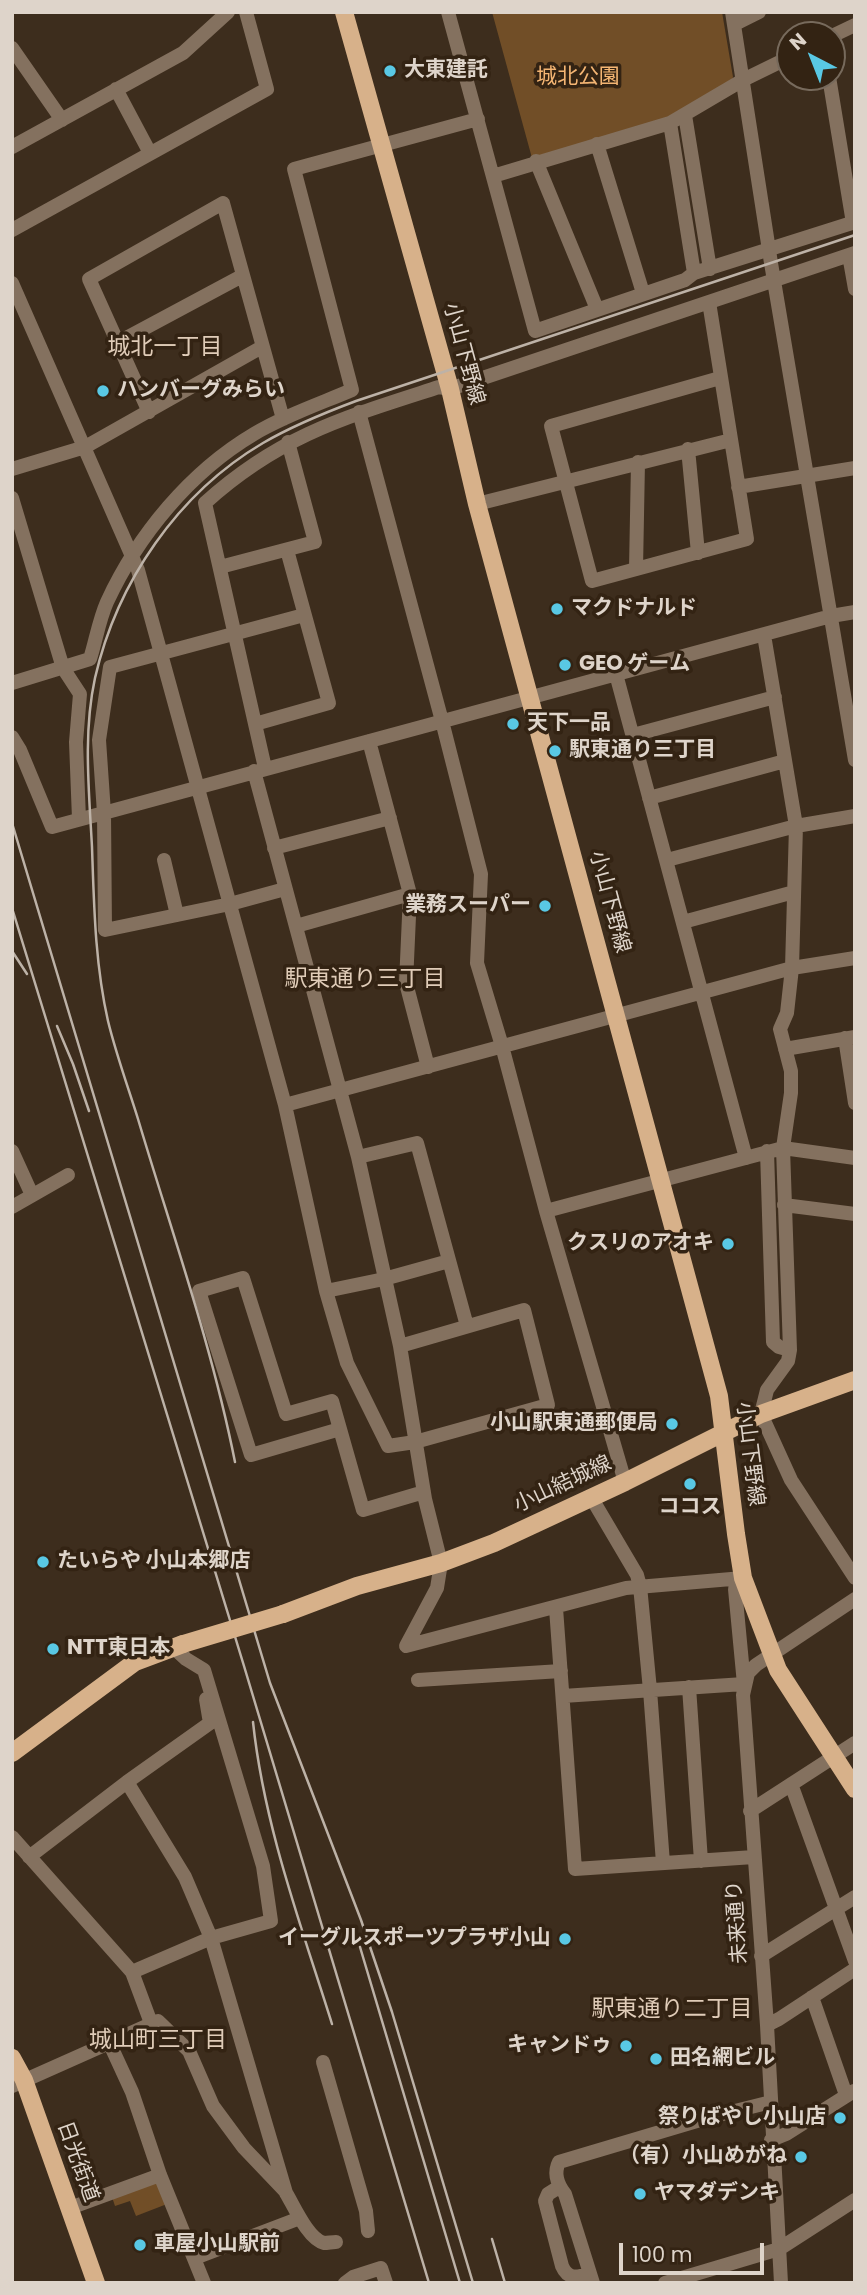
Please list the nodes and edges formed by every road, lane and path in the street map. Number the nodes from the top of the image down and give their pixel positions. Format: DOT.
graph roads {
  1 [pos="228,12"];
  2 [pos="246,12"];
  3 [pos="344,12"];
  4 [pos="448,12"];
  5 [pos="759,12"];
  6 [pos="734,18"];
  7 [pos="12,48"];
  8 [pos="776,64"];
  9 [pos="743,80"];
  10 [pos="116,89"];
  11 [pos="831,91"];
  12 [pos="685,115"];
  13 [pos="478,119"];
  14 [pos="62,120"];
  15 [pos="670,123"];
  16 [pos="380,144"];
  17 [pos="597,144"];
  18 [pos="12,147"];
  19 [pos="150,153"];
  20 [pos="536,161"];
  21 [pos="493,176"];
  22 [pos="854,222"];
  23 [pos="12,230"];
  24 [pos="769,250"];
  25 [pos="852,254"];
  26 [pos="710,269"];
  27 [pos="694,273"];
  28 [pos="242,276"];
  29 [pos="774,281"];
  30 [pos="12,283"];
  31 [pos="855,289"];
  32 [pos="643,293"];
  33 [pos="709,302"];
  34 [pos="597,309"];
  35 [pos="117,343"];
  36 [pos="262,347"];
  37 [pos="720,378"];
  38 [pos="450,389"];
  39 [pos="149,412"];
  40 [pos="359,412"];
  41 [pos="283,419"];
  42 [pos="731,440"];
  43 [pos="288,442"];
  44 [pos="85,447"];
  45 [pos="688,449"];
  46 [pos="638,462"];
  47 [pos="855,468"];
  48 [pos="12,469"];
  49 [pos="807,475"];
  50 [pos="566,481"];
  51 [pos="738,487"];
  52 [pos="12,498"];
  53 [pos="477,504"];
  54 [pos="287,550"];
  55 [pos="698,553"];
  56 [pos="132,556"];
  57 [pos="220,567"];
  58 [pos="636,569"];
  59 [pos="855,612"];
  60 [pos="304,615"];
  61 [pos="831,616"];
  62 [pos="235,635"];
  63 [pos="764,635"];
  64 [pos="162,653"];
  65 [pos="64,668"];
  66 [pos="615,674"];
  67 [pos="12,683"];
  68 [pos="775,697"];
  69 [pos="530,698"];
  70 [pos="442,721"];
  71 [pos="255,724"];
  72 [pos="633,735"];
  73 [pos="12,737"];
  74 [pos="369,741"];
  75 [pos="855,760"];
  76 [pos="785,761"];
  77 [pos="259,769"];
  78 [pos="199,787"];
  79 [pos="649,798"];
  80 [pos="104,813"];
  81 [pos="855,816"];
  82 [pos="390,818"];
  83 [pos="79,819"];
  84 [pos="796,826"];
  85 [pos="274,848"];
  86 [pos="164,860"];
  87 [pos="667,860"];
  88 [pos="285,890"];
  89 [pos="794,892"];
  90 [pos="410,894"];
  91 [pos="230,904"];
  92 [pos="177,915"];
  93 [pos="683,922"];
  94 [pos="296,926"];
  95 [pos="855,958"];
  96 [pos="792,968"];
  97 [pos="702,992"];
  98 [pos="616,1015"];
  99 [pos="850,1037"];
  100 [pos="502,1046"];
  101 [pos="785,1049"];
  102 [pos="428,1067"];
  103 [pos="339,1090"];
  104 [pos="855,1103"];
  105 [pos="285,1105"];
  106 [pos="783,1148"];
  107 [pos="12,1151"];
  108 [pos="766,1152"];
  109 [pos="358,1157"];
  110 [pos="746,1157"];
  111 [pos="855,1158"];
  112 [pos="68,1175"];
  113 [pos="660,1180"];
  114 [pos="32,1195"];
  115 [pos="12,1207"];
  116 [pos="784,1209"];
  117 [pos="546,1211"];
  118 [pos="768,1211"];
  119 [pos="855,1214"];
  120 [pos="449,1261"];
  121 [pos="384,1279"];
  122 [pos="326,1292"];
  123 [pos="467,1326"];
  124 [pos="400,1346"];
  125 [pos="790,1350"];
  126 [pos="855,1380"];
  127 [pos="761,1414"];
  128 [pos="340,1429"];
  129 [pos="724,1432"];
  130 [pos="415,1442"];
  131 [pos="625,1482"];
  132 [pos="424,1492"];
  133 [pos="592,1497"];
  134 [pos="441,1563"];
  135 [pos="743,1577"];
  136 [pos="855,1578"];
  137 [pos="640,1586"];
  138 [pos="855,1599"];
  139 [pos="556,1608"];
  140 [pos="178,1646"];
  141 [pos="771,1654"];
  142 [pos="204,1670"];
  143 [pos="561,1671"];
  144 [pos="418,1680"];
  145 [pos="744,1684"];
  146 [pos="690,1687"];
  147 [pos="650,1690"];
  148 [pos="563,1696"];
  149 [pos="855,1743"];
  150 [pos="12,1753"];
  151 [pos="834,1756"];
  152 [pos="127,1782"];
  153 [pos="791,1784"];
  154 [pos="855,1788"];
  155 [pos="750,1811"];
  156 [pos="12,1837"];
  157 [pos="29,1857"];
  158 [pos="754,1857"];
  159 [pos="701,1861"];
  160 [pos="663,1863"];
  161 [pos="855,1897"];
  162 [pos="836,1910"];
  163 [pos="211,1938"];
  164 [pos="761,1956"];
  165 [pos="855,1961"];
  166 [pos="855,1969"];
  167 [pos="132,1972"];
  168 [pos="812,1997"];
  169 [pos="151,2023"];
  170 [pos="767,2025"];
  171 [pos="109,2042"];
  172 [pos="12,2058"];
  173 [pos="323,2062"];
  174 [pos="18,2083"];
  175 [pos="850,2093"];
  176 [pos="771,2102"];
  177 [pos="771,2140"];
  178 [pos="160,2175"];
  179 [pos="559,2187"];
  180 [pos="286,2193"];
  181 [pos="855,2200"];
  182 [pos="70,2208"];
  183 [pos="300,2218"];
  184 [pos="368,2231"];
  185 [pos="336,2242"];
  186 [pos="779,2249"];
  187 [pos="195,2259"];
  188 [pos="591,2278"];
  189 [pos="96,2283"];
  190 [pos="204,2283"];
  191 [pos="345,2283"];
  192 [pos="386,2283"];
  193 [pos="666,2283"];
  194 [pos="781,2283"];
  1 -- 10 [label="street"];
  2 -- 19 [label="street"];
  3 -- 16 [label="main road, 小山下野線"];
  4 -- 13 [label="street"];
  5 -- 6 [label="street"];
  6 -- 9 [label="street"];
  7 -- 14 [label="street"];
  8 -- 9 [label="street"];
  9 -- 12 [label="street"];
  9 -- 24 [label="street"];
  10 -- 14 [label="street"];
  10 -- 19 [label="street"];
  11 -- 22 [label="street"];
  12 -- 15 [label="street"];
  12 -- 26 [label="street"];
  13 -- 16 [label="street"];
  13 -- 21 [label="street"];
  14 -- 18 [label="street"];
  15 -- 17 [label="street"];
  15 -- 27 [label="street"];
  16 -- 38 [label="main road, 小山下野線"];
  16 -- 41 [label="street"];
  17 -- 20 [label="street"];
  17 -- 32 [label="street"];
  19 -- 23 [label="street"];
  20 -- 21 [label="street"];
  20 -- 34 [label="street"];
  21 -- 34 [label="street"];
  22 -- 24 [label="street"];
  24 -- 26 [label="street"];
  24 -- 29 [label="street"];
  25 -- 29 [label="street"];
  25 -- 31 [label="street"];
  26 -- 27 [label="street"];
  27 -- 32 [label="street"];
  28 -- 35 [label="street"];
  28 -- 35 [label="street"];
  28 -- 36 [label="street"];
  29 -- 33 [label="street"];
  29 -- 49 [label="street"];
  30 -- 44 [label="street"];
  32 -- 34 [label="street"];
  33 -- 37 [label="street"];
  33 -- 38 [label="street"];
  35 -- 39 [label="street"];
  36 -- 39 [label="street"];
  36 -- 41 [label="street"];
  37 -- 42 [label="street"];
  37 -- 50 [label="street"];
  38 -- 40 [label="street"];
  38 -- 53 [label="main road, 小山下野線"];
  39 -- 44 [label="street"];
  40 -- 43 [label="street"];
  40 -- 70 [label="street"];
  41 -- 56 [label="street"];
  42 -- 45 [label="street"];
  42 -- 51 [label="street"];
  43 -- 54 [label="street"];
  43 -- 57 [label="street"];
  44 -- 48 [label="street"];
  44 -- 56 [label="street"];
  45 -- 46 [label="street"];
  45 -- 55 [label="street"];
  46 -- 50 [label="street"];
  46 -- 58 [label="street"];
  47 -- 49 [label="street"];
  49 -- 51 [label="street"];
  49 -- 61 [label="street"];
  50 -- 53 [label="street"];
  50 -- 58 [label="street"];
  51 -- 55 [label="street"];
  52 -- 65 [label="street"];
  53 -- 69 [label="main road, 小山下野線"];
  54 -- 57 [label="street"];
  54 -- 60 [label="street"];
  55 -- 58 [label="street"];
  56 -- 64 [label="street"];
  56 -- 65 [label="street"];
  57 -- 62 [label="street"];
  59 -- 61 [label="street"];
  60 -- 62 [label="street"];
  60 -- 71 [label="street"];
  61 -- 63 [label="street"];
  61 -- 75 [label="street"];
  62 -- 64 [label="street"];
  62 -- 71 [label="street"];
  63 -- 66 [label="street"];
  63 -- 68 [label="street"];
  64 -- 78 [label="street"];
  64 -- 80 [label="street"];
  65 -- 67 [label="street"];
  65 -- 83 [label="street"];
  66 -- 69 [label="street"];
  66 -- 72 [label="street"];
  68 -- 72 [label="street"];
  68 -- 76 [label="street"];
  69 -- 70 [label="street"];
  69 -- 98 [label="main road, 小山下野線"];
  70 -- 74 [label="street"];
  70 -- 100 [label="street"];
  71 -- 77 [label="street"];
  72 -- 79 [label="street"];
  73 -- 83 [label="street"];
  74 -- 77 [label="street"];
  74 -- 82 [label="street"];
  76 -- 79 [label="street"];
  76 -- 84 [label="street"];
  77 -- 78 [label="street"];
  77 -- 85 [label="street"];
  78 -- 80 [label="street"];
  78 -- 91 [label="street"];
  79 -- 87 [label="street"];
  80 -- 83 [label="street"];
  80 -- 92 [label="street"];
  81 -- 84 [label="street"];
  82 -- 85 [label="street"];
  82 -- 90 [label="street"];
  84 -- 87 [label="street"];
  84 -- 89 [label="street"];
  85 -- 88 [label="street"];
  86 -- 92 [label="street"];
  87 -- 93 [label="street"];
  88 -- 91 [label="street"];
  88 -- 94 [label="street"];
  89 -- 93 [label="street"];
  89 -- 96 [label="street"];
  90 -- 94 [label="street"];
  90 -- 102 [label="street"];
  91 -- 92 [label="street"];
  91 -- 105 [label="street"];
  93 -- 97 [label="street"];
  94 -- 103 [label="street"];
  95 -- 96 [label="street"];
  96 -- 97 [label="street"];
  96 -- 101 [label="street"];
  97 -- 98 [label="street"];
  97 -- 110 [label="street"];
  98 -- 100 [label="street"];
  98 -- 113 [label="main road, 小山下野線"];
  99 -- 101 [label="street"];
  99 -- 104 [label="street"];
  100 -- 102 [label="street"];
  100 -- 117 [label="street"];
  101 -- 106 [label="street"];
  102 -- 103 [label="street"];
  103 -- 105 [label="street"];
  103 -- 109 [label="street"];
  105 -- 122 [label="street"];
  106 -- 108 [label="street"];
  106 -- 111 [label="street"];
  106 -- 116 [label="street"];
  107 -- 114 [label="street"];
  108 -- 110 [label="street"];
  108 -- 118 [label="street"];
  109 -- 120 [label="street"];
  109 -- 121 [label="street"];
  110 -- 113 [label="street"];
  112 -- 114 [label="street"];
  113 -- 117 [label="street"];
  113 -- 129 [label="main road, 小山下野線"];
  114 -- 115 [label="street"];
  116 -- 118 [label="street"];
  116 -- 119 [label="street"];
  116 -- 125 [label="street"];
  117 -- 131 [label="street"];
  118 -- 125 [label="street"];
  120 -- 121 [label="street"];
  120 -- 123 [label="street"];
  121 -- 122 [label="street"];
  121 -- 124 [label="street"];
  122 -- 130 [label="street"];
  123 -- 124 [label="street"];
  123 -- 130 [label="street"];
  124 -- 130 [label="street"];
  125 -- 127 [label="street"];
  126 -- 127 [label="main road, 小山結城線"];
  127 -- 129 [label="main road, 小山結城線"];
  127 -- 136 [label="street"];
  128 -- 128 [label="street"];
  128 -- 132 [label="street"];
  129 -- 131 [label="main road, 小山結城線"];
  129 -- 135 [label="main road, 小山下野線"];
  130 -- 132 [label="street"];
  131 -- 133 [label="main road, 小山結城線"];
  132 -- 134 [label="street"];
  133 -- 134 [label="main road, 小山結城線"];
  133 -- 137 [label="street"];
  134 -- 139 [label="street"];
  134 -- 140 [label="main road, 小山結城線, bridge"];
  135 -- 137 [label="street"];
  135 -- 141 [label="main road, 小山下野線"];
  135 -- 145 [label="street, 未来通り"];
  137 -- 139 [label="street"];
  137 -- 147 [label="street"];
  138 -- 141 [label="street"];
  139 -- 143 [label="street"];
  140 -- 142 [label="street"];
  140 -- 150 [label="main road"];
  141 -- 145 [label="street"];
  141 -- 151 [label="main road, 小山下野線"];
  142 -- 152 [label="street"];
  142 -- 163 [label="street"];
  143 -- 144 [label="street"];
  143 -- 148 [label="street"];
  145 -- 146 [label="street"];
  145 -- 155 [label="street, 未来通り"];
  146 -- 147 [label="street"];
  146 -- 159 [label="street"];
  147 -- 148 [label="street"];
  147 -- 160 [label="street"];
  148 -- 160 [label="street"];
  149 -- 151 [label="street"];
  151 -- 153 [label="street"];
  151 -- 154 [label="main road, 小山下野線"];
  152 -- 157 [label="street"];
  152 -- 163 [label="street"];
  153 -- 155 [label="street"];
  153 -- 162 [label="street"];
  155 -- 158 [label="street, 未来通り"];
  156 -- 157 [label="street"];
  157 -- 167 [label="street"];
  158 -- 159 [label="street"];
  158 -- 164 [label="street, 未来通り"];
  159 -- 160 [label="street"];
  161 -- 162 [label="street"];
  162 -- 164 [label="street"];
  162 -- 165 [label="street"];
  163 -- 167 [label="street"];
  163 -- 180 [label="street"];
  164 -- 170 [label="street, 未来通り"];
  166 -- 168 [label="street"];
  167 -- 169 [label="street"];
  168 -- 170 [label="street"];
  168 -- 175 [label="street"];
  169 -- 171 [label="street"];
  169 -- 180 [label="street"];
  170 -- 176 [label="street, 未来通り"];
  171 -- 174 [label="street"];
  171 -- 178 [label="street"];
  172 -- 174 [label="main road, 日光街道"];
  173 -- 184 [label="street"];
  174 -- 182 [label="main road, 日光街道"];
  175 -- 177 [label="street"];
  176 -- 177 [label="street, 未来通り"];
  176 -- 179 [label="street"];
  177 -- 186 [label="street, 未来通り"];
  178 -- 182 [label="street"];
  178 -- 187 [label="street"];
  179 -- 188 [label="street"];
  179 -- 188 [label="street"];
  180 -- 183 [label="street"];
  181 -- 186 [label="street"];
  182 -- 189 [label="main road, 日光街道"];
  183 -- 185 [label="street"];
  183 -- 187 [label="street"];
  186 -- 193 [label="street"];
  186 -- 194 [label="street, 未来通り"];
  187 -- 190 [label="street"];
  191 -- 192 [label="street"];
}
